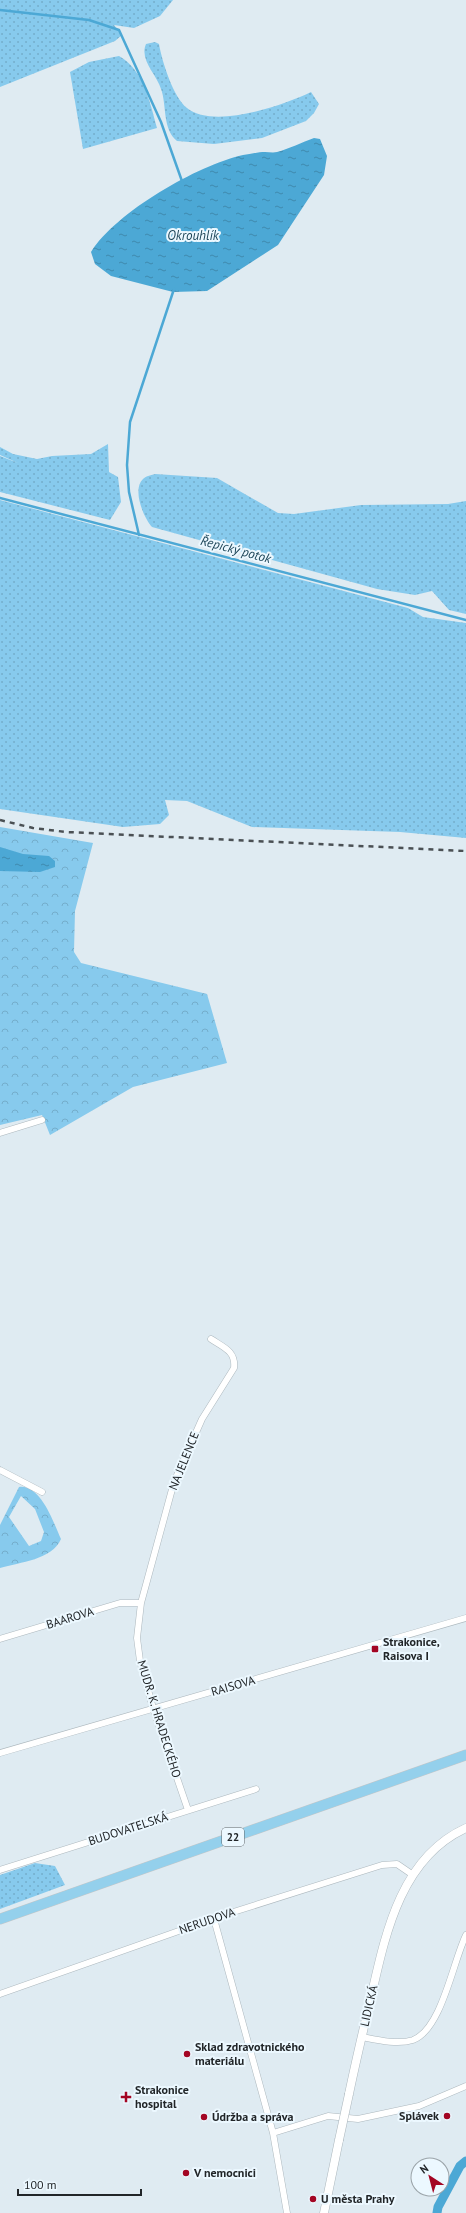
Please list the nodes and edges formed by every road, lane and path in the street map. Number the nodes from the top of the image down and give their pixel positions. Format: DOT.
graph roads {
  1 [pos="42,1120"];
  2 [pos="0,1133"];
  3 [pos="210,1339"];
  4 [pos="0,1470"];
  5 [pos="42,1492"];
  6 [pos="141,1602"];
  7 [pos="466,1618"];
  8 [pos="0,1639"];
  9 [pos="153,1708"];
  10 [pos="0,1753"];
  11 [pos="466,1755"];
  12 [pos="256,1789"];
  13 [pos="188,1810"];
  14 [pos="466,1828"];
  15 [pos="0,1870"];
  16 [pos="413,1875"];
  17 [pos="0,1919"];
  18 [pos="214,1919"];
  19 [pos="466,1935"];
  20 [pos="0,1994"];
  21 [pos="362,2037"];
  22 [pos="466,2086"];
  23 [pos="274,2133"];
  24 [pos="287,2213"];
  25 [pos="324,2213"];
  1 -- 2 [label="street"];
  3 -- 6 [label="street, NA JELENCE"];
  4 -- 5 [label="street"];
  6 -- 8 [label="street, BAAROVA"];
  6 -- 9 [label="street, MUDR. K. HRADECKÉHO"];
  7 -- 9 [label="street, RAISOVA"];
  9 -- 10 [label="street, RAISOVA"];
  9 -- 13 [label="street, MUDR. K. HRADECKÉHO"];
  11 -- 17 [label="main road, 22"];
  12 -- 13 [label="street, BUDOVATELSKÁ"];
  13 -- 15 [label="street, BUDOVATELSKÁ"];
  14 -- 16 [label="street, LIDICKÁ"];
  16 -- 18 [label="street, NERUDOVA"];
  16 -- 21 [label="street, LIDICKÁ"];
  18 -- 20 [label="street, NERUDOVA"];
  18 -- 23 [label="street"];
  19 -- 21 [label="street"];
  21 -- 25 [label="street, LIDICKÁ, bridge"];
  22 -- 23 [label="street"];
  23 -- 24 [label="street"];
}
